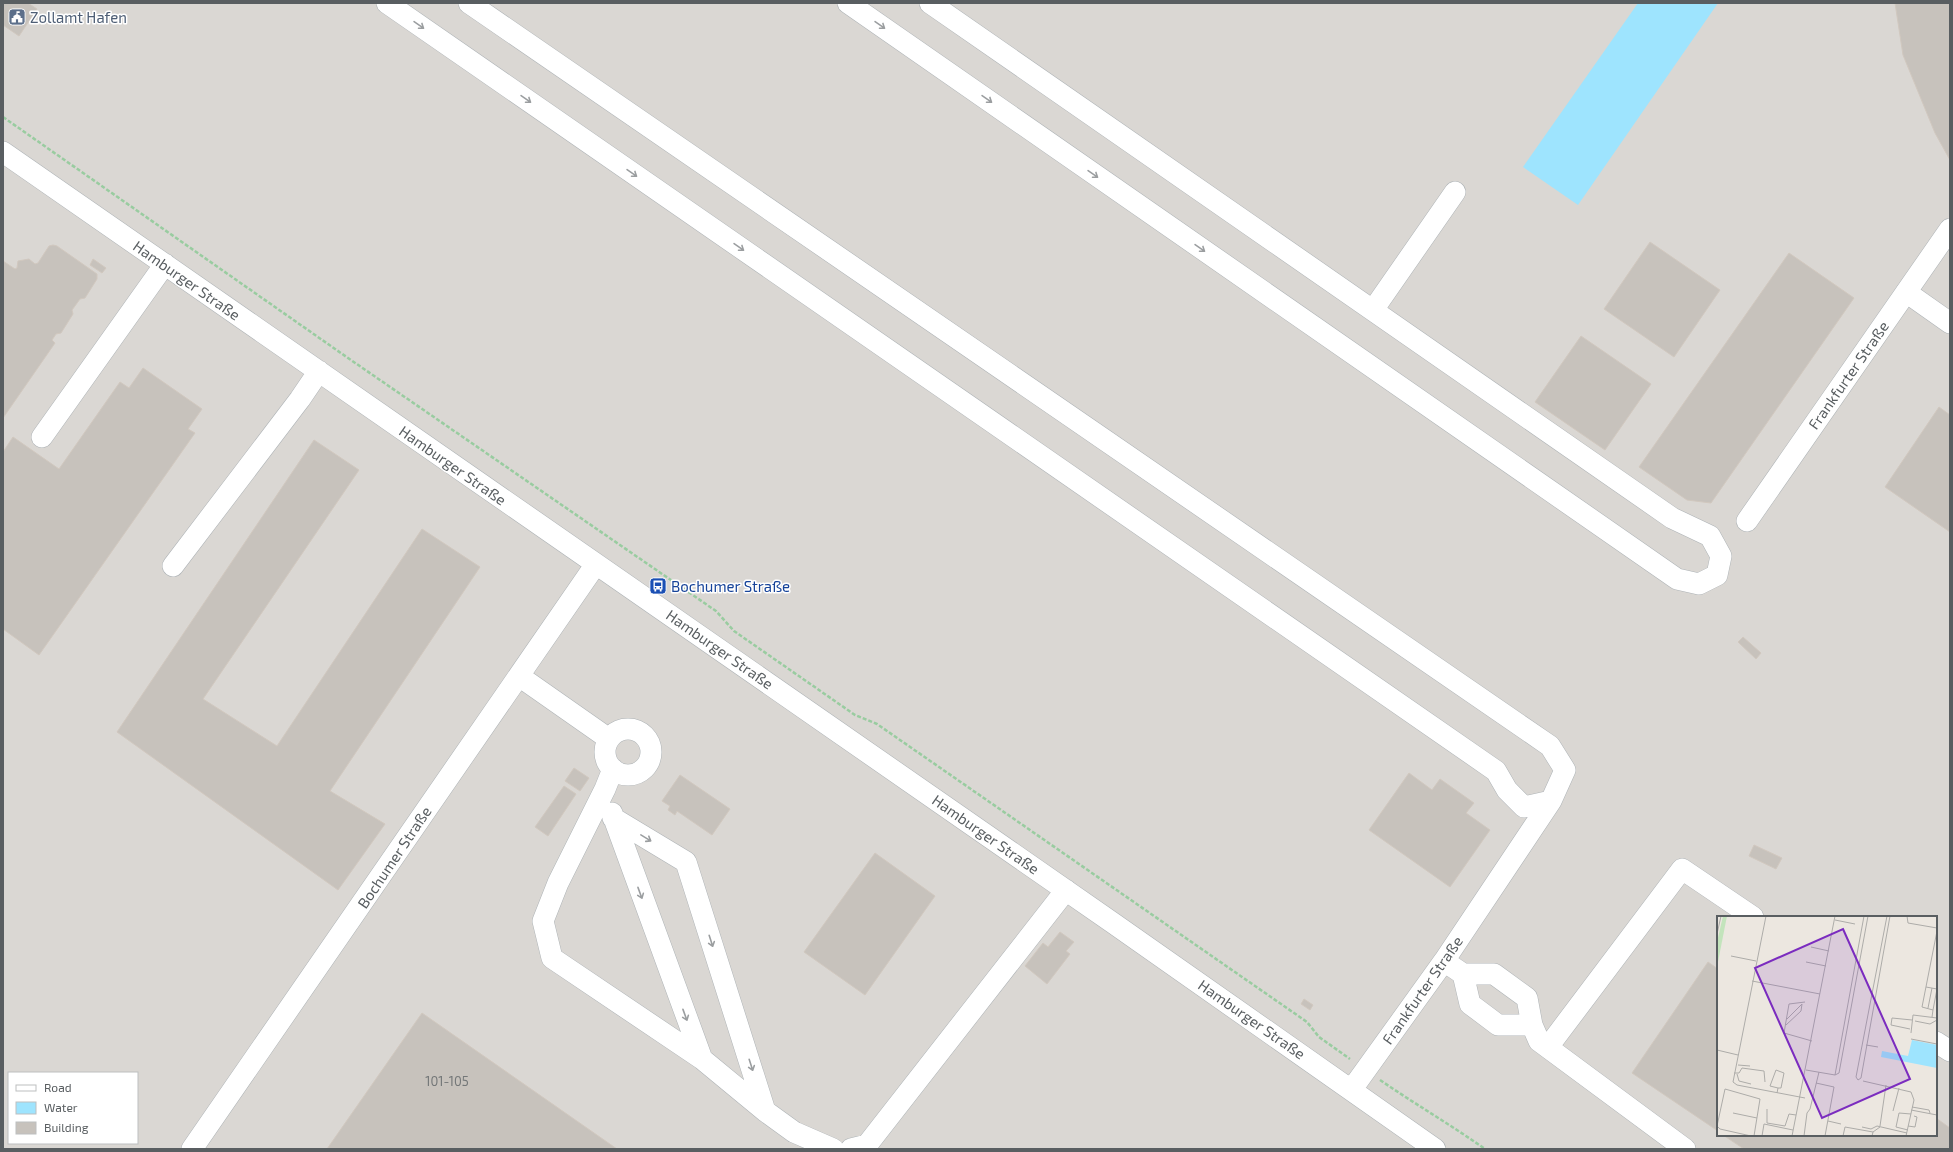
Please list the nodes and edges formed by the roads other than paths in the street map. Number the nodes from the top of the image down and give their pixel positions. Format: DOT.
graph roads {
  1 [pos="387,3"];
  2 [pos="469,3"];
  3 [pos="848,3"];
  4 [pos="930,3"];
  5 [pos="3,152"];
  6 [pos="1455,192"];
  7 [pos="1950,229"];
  8 [pos="164,264"];
  9 [pos="1906,292"];
  10 [pos="1372,310"];
  11 [pos="1950,323"];
  12 [pos="319,371"];
  13 [pos="42,437"];
  14 [pos="1747,521"];
  15 [pos="596,564"];
  16 [pos="173,566"];
  17 [pos="519,676"];
  18 [pos="609,739"];
  19 [pos="613,769"];
  20 [pos="605,790"];
  21 [pos="1551,801"];
  22 [pos="613,818"];
  23 [pos="1066,890"];
  24 [pos="1751,916"];
  25 [pos="1444,961"];
  26 [pos="1464,981"];
  27 [pos="1526,1025"];
  28 [pos="1937,1043"];
  29 [pos="1548,1047"];
  30 [pos="1950,1051"];
  31 [pos="702,1059"];
  32 [pos="1352,1089"];
  33 [pos="766,1111"];
  34 [pos="192,1149"];
  35 [pos="833,1149"];
  36 [pos="851,1149"];
  37 [pos="1434,1149"];
  38 [pos="1684,1149"];
  1 -- 21 [label="street, one-way"];
  2 -- 21 [label="street, Frankfurter Straße"];
  3 -- 10 [label="street, one-way"];
  4 -- 10 [label="street"];
  5 -- 8 [label="street, Hamburger Straße"];
  6 -- 10 [label="street"];
  7 -- 9 [label="street, Frankfurter Straße"];
  8 -- 12 [label="street, Hamburger Straße"];
  8 -- 13 [label="street"];
  9 -- 11 [label="street"];
  9 -- 14 [label="street, Frankfurter Straße"];
  12 -- 15 [label="street, Hamburger Straße"];
  12 -- 16 [label="street"];
  15 -- 17 [label="street, Bochumer Straße"];
  15 -- 23 [label="street, Hamburger Straße"];
  17 -- 18 [label="street"];
  17 -- 34 [label="street, Bochumer Straße"];
  18 -- 19 [label="street"];
  18 -- 19 [label="street"];
  19 -- 20 [label="street"];
  20 -- 22 [label="street"];
  20 -- 31 [label="street"];
  21 -- 25 [label="street, Frankfurter Straße"];
  22 -- 31 [label="street, one-way"];
  22 -- 33 [label="street, one-way"];
  23 -- 32 [label="street, Hamburger Straße"];
  23 -- 36 [label="street"];
  24 -- 29 [label="street"];
  25 -- 26 [label="street"];
  25 -- 32 [label="street, Frankfurter Straße"];
  26 -- 27 [label="street"];
  26 -- 27 [label="street"];
  27 -- 29 [label="street"];
  28 -- 30 [label="street"];
  29 -- 38 [label="street"];
  31 -- 33 [label="street"];
  32 -- 37 [label="street, Hamburger Straße"];
  33 -- 35 [label="street"];
}
